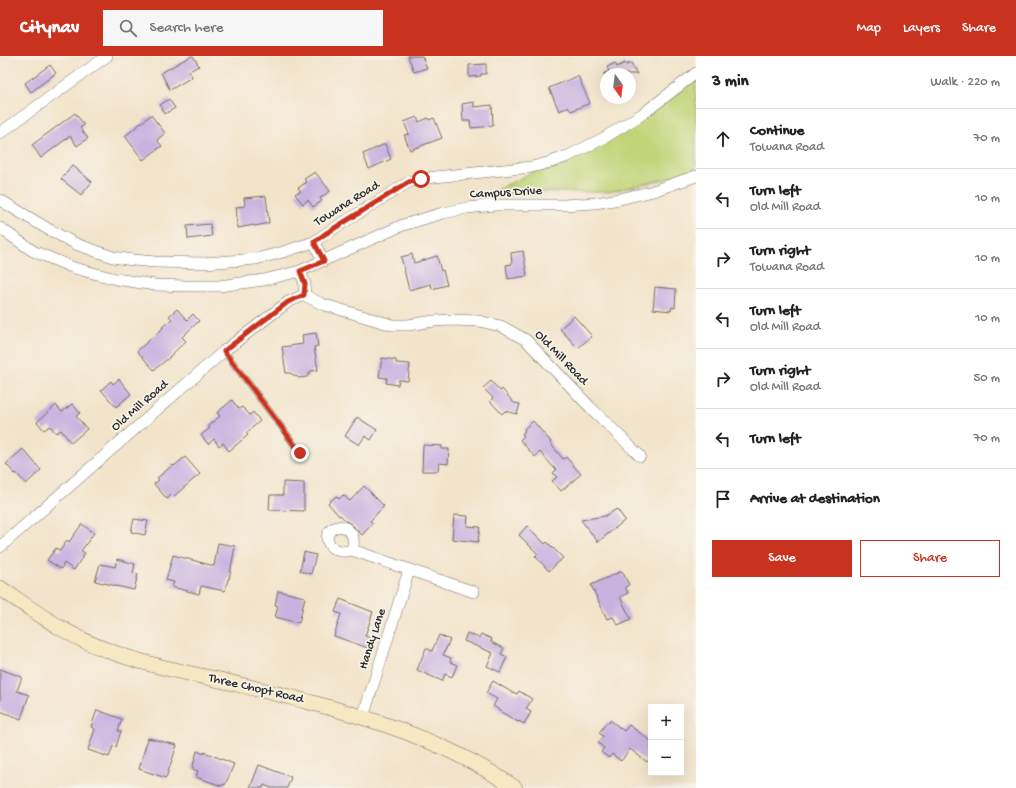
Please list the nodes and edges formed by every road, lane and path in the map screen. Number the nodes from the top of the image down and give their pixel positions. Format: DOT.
graph roads {
  1 [pos="107,56"];
  2 [pos="696,73"];
  3 [pos="0,133"];
  4 [pos="696,176"];
  5 [pos="0,200"];
  6 [pos="0,228"];
  7 [pos="314,242"];
  8 [pos="324,261"];
  9 [pos="300,271"];
  10 [pos="304,295"];
  11 [pos="224,351"];
  12 [pos="300,453"];
  13 [pos="640,456"];
  14 [pos="0,547"];
  15 [pos="352,550"];
  16 [pos="409,570"];
  17 [pos="0,588"];
  18 [pos="474,592"];
  19 [pos="363,717"];
  20 [pos="515,788"];
  1 -- 3 [label="street"];
  2 -- 7 [label="street, Towana Road"];
  4 -- 8 [label="street, Campus Drive"];
  5 -- 7 [label="street, Towana Road"];
  6 -- 9 [label="street"];
  7 -- 8 [label="street"];
  8 -- 9 [label="street"];
  9 -- 10 [label="street"];
  10 -- 11 [label="street, Old Mill Road"];
  10 -- 13 [label="street, Old Mill Road"];
  11 -- 12 [label="lane"];
  11 -- 14 [label="street, Old Mill Road"];
  15 -- 16 [label="street"];
  16 -- 18 [label="street"];
  16 -- 19 [label="street, Handy Lane"];
  17 -- 19 [label="main road, Three Chopt Road"];
  19 -- 20 [label="main road, Three Chopt Road"];
}
